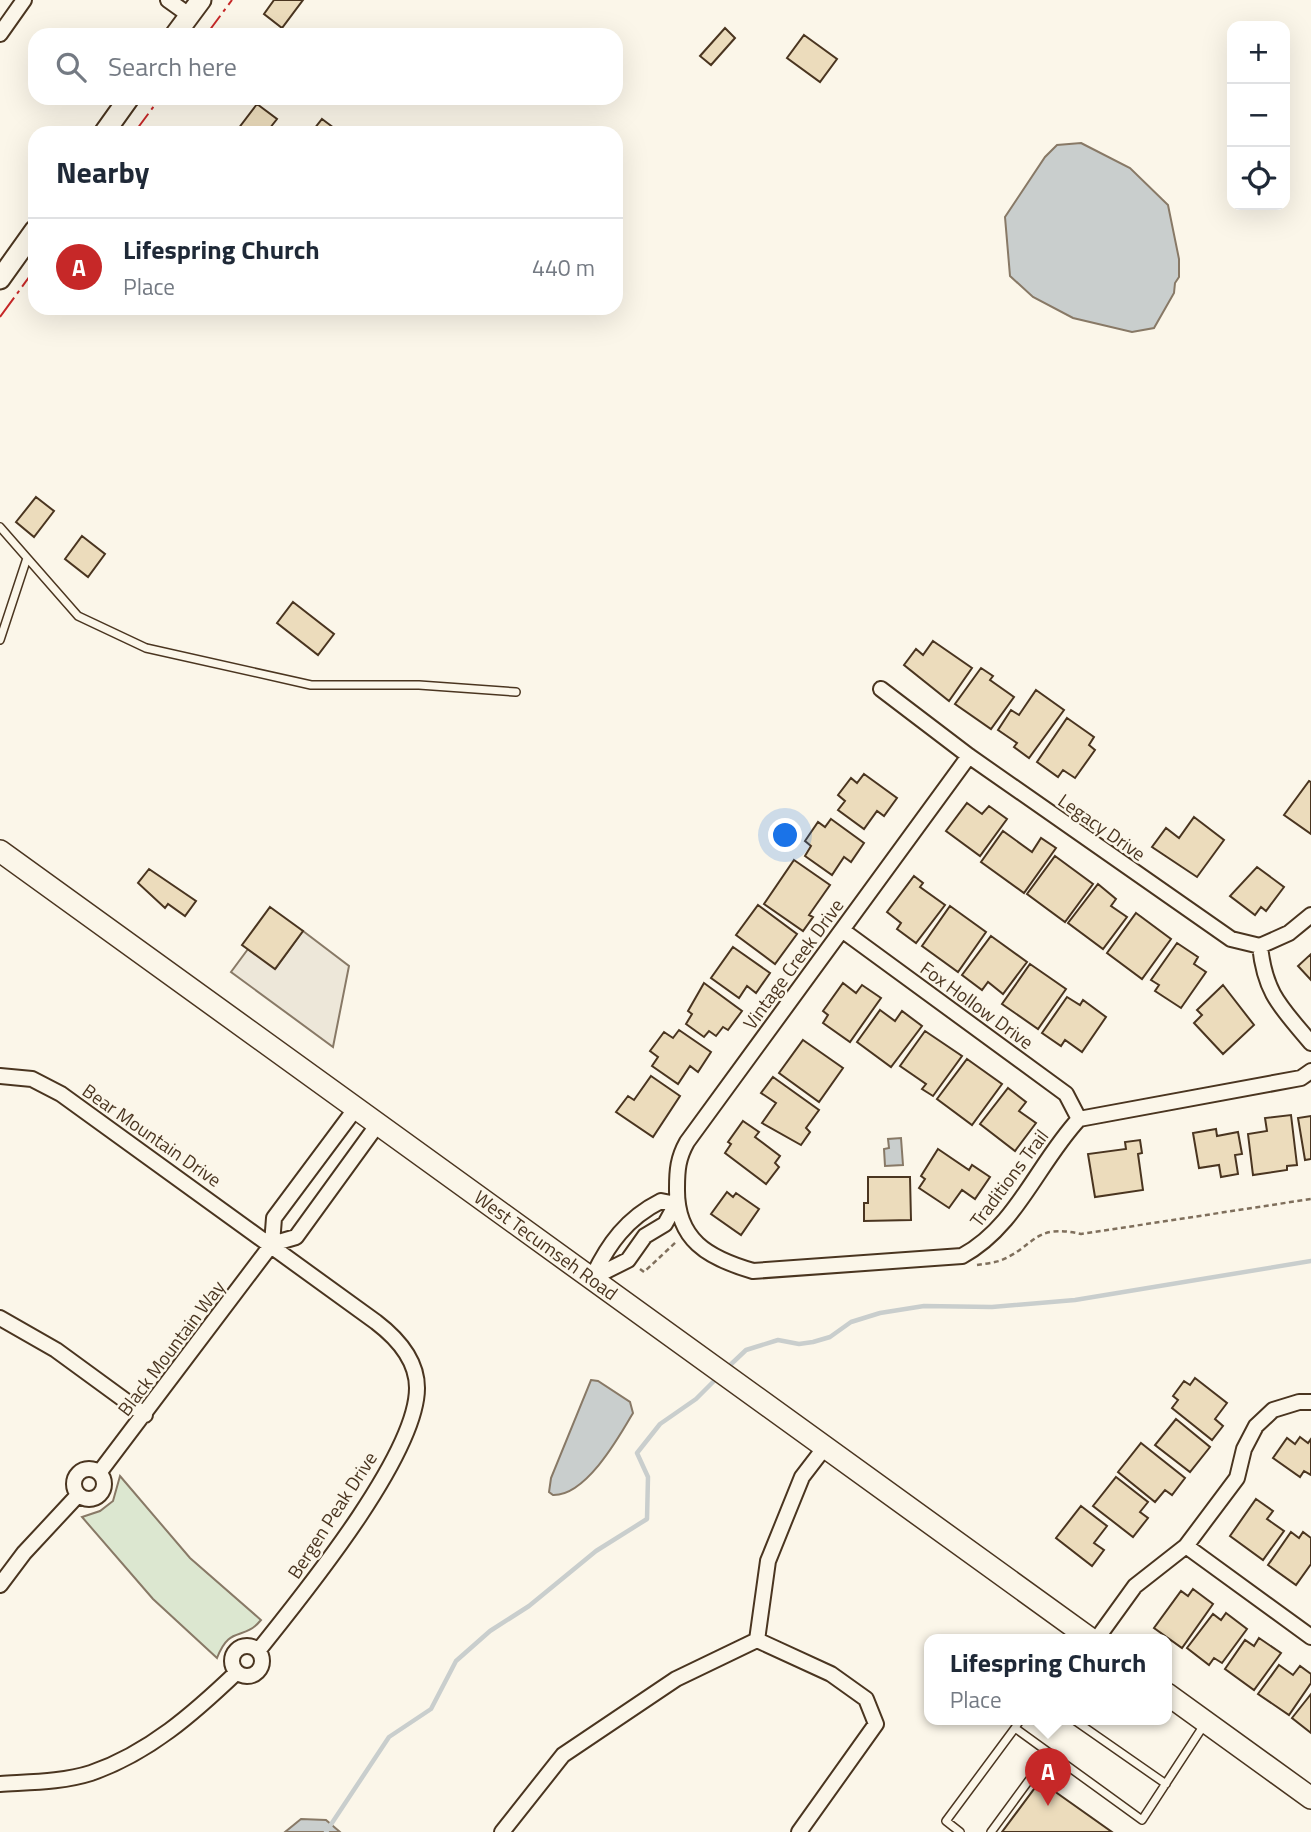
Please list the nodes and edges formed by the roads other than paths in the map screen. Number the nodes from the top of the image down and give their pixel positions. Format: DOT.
graph roads {
  1 [pos="24,0"];
  2 [pos="167,0"];
  3 [pos="195,8"];
  4 [pos="180,28"];
  5 [pos="0,34"];
  6 [pos="124,105"];
  7 [pos="109,126"];
  8 [pos="28,240"];
  9 [pos="0,279"];
  10 [pos="0,527"];
  11 [pos="27,558"];
  12 [pos="0,640"];
  13 [pos="881,689"];
  14 [pos="516,692"];
  15 [pos="969,756"];
  16 [pos="0,851"];
  17 [pos="1311,915"];
  18 [pos="842,930"];
  19 [pos="1260,946"];
  20 [pos="1311,1043"];
  21 [pos="1311,1071"];
  22 [pos="0,1076"];
  23 [pos="356,1108"];
  24 [pos="1079,1119"];
  25 [pos="378,1124"];
  26 [pos="676,1205"];
  27 [pos="272,1244"];
  28 [pos="592,1278"];
  29 [pos="0,1318"];
  30 [pos="1311,1402"];
  31 [pos="145,1415"];
  32 [pos="825,1447"];
  33 [pos="99,1473"];
  34 [pos="78,1495"];
  35 [pos="1186,1546"];
  36 [pos="1,1583"];
  37 [pos="1086,1634"];
  38 [pos="1099,1634"];
  39 [pos="1311,1637"];
  40 [pos="757,1640"];
  41 [pos="258,1650"];
  42 [pos="237,1672"];
  43 [pos="1172,1698"];
  44 [pos="1206,1722"];
  45 [pos="1017,1725"];
  46 [pos="1081,1725"];
  47 [pos="1015,1728"];
  48 [pos="1049,1753"];
  49 [pos="0,1784"];
  50 [pos="1166,1784"];
  51 [pos="1311,1798"];
  52 [pos="502,1832"];
  53 [pos="799,1832"];
  54 [pos="960,1832"];
  55 [pos="991,1832"];
  1 -- 5 [label="street"];
  2 -- 3 [label="street"];
  3 -- 4 [label="street"];
  6 -- 7 [label="street"];
  8 -- 9 [label="street"];
  10 -- 11 [label="lane"];
  11 -- 12 [label="lane"];
  11 -- 14 [label="lane"];
  13 -- 15 [label="street, Legacy Drive"];
  15 -- 18 [label="street, Vintage Creek Drive"];
  15 -- 19 [label="street, Legacy Drive"];
  16 -- 23 [label="main road, West Tecumseh Road"];
  17 -- 19 [label="street"];
  18 -- 24 [label="street, Fox Hollow Drive"];
  18 -- 26 [label="street, Vintage Creek Drive"];
  19 -- 20 [label="street"];
  21 -- 24 [label="street"];
  22 -- 27 [label="street, Bear Mountain Drive"];
  23 -- 25 [label="main road, West Tecumseh Road"];
  23 -- 27 [label="street, Black Mountain Way"];
  24 -- 26 [label="street, Traditions Trail"];
  25 -- 27 [label="street, Black Mountain Way"];
  25 -- 28 [label="main road, West Tecumseh Road"];
  26 -- 28 [label="street"];
  26 -- 28 [label="street"];
  27 -- 31 [label="street, Black Mountain Way"];
  27 -- 41 [label="street, Bergen Peak Drive"];
  28 -- 32 [label="main road, West Tecumseh Road"];
  29 -- 31 [label="street"];
  30 -- 35 [label="street"];
  31 -- 33 [label="street, Black Mountain Way"];
  32 -- 37 [label="main road, West Tecumseh Road"];
  32 -- 40 [label="street"];
  33 -- 34 [label="street, Black Mountain Way"];
  33 -- 34 [label="street, Black Mountain Way"];
  34 -- 36 [label="street, Black Mountain Way"];
  35 -- 38 [label="street"];
  35 -- 39 [label="street"];
  40 -- 52 [label="street"];
  40 -- 53 [label="street"];
  41 -- 42 [label="street, Bergen Peak Drive"];
  41 -- 42 [label="street, Bergen Peak Drive"];
  42 -- 49 [label="street, Bergen Peak Drive"];
  43 -- 44 [label="main road"];
  44 -- 50 [label="lane"];
  44 -- 51 [label="main road"];
  45 -- 47 [label="lane"];
  46 -- 50 [label="lane"];
  47 -- 48 [label="lane"];
  47 -- 54 [label="lane"];
  48 -- 50 [label="lane"];
  48 -- 55 [label="lane"];
}
